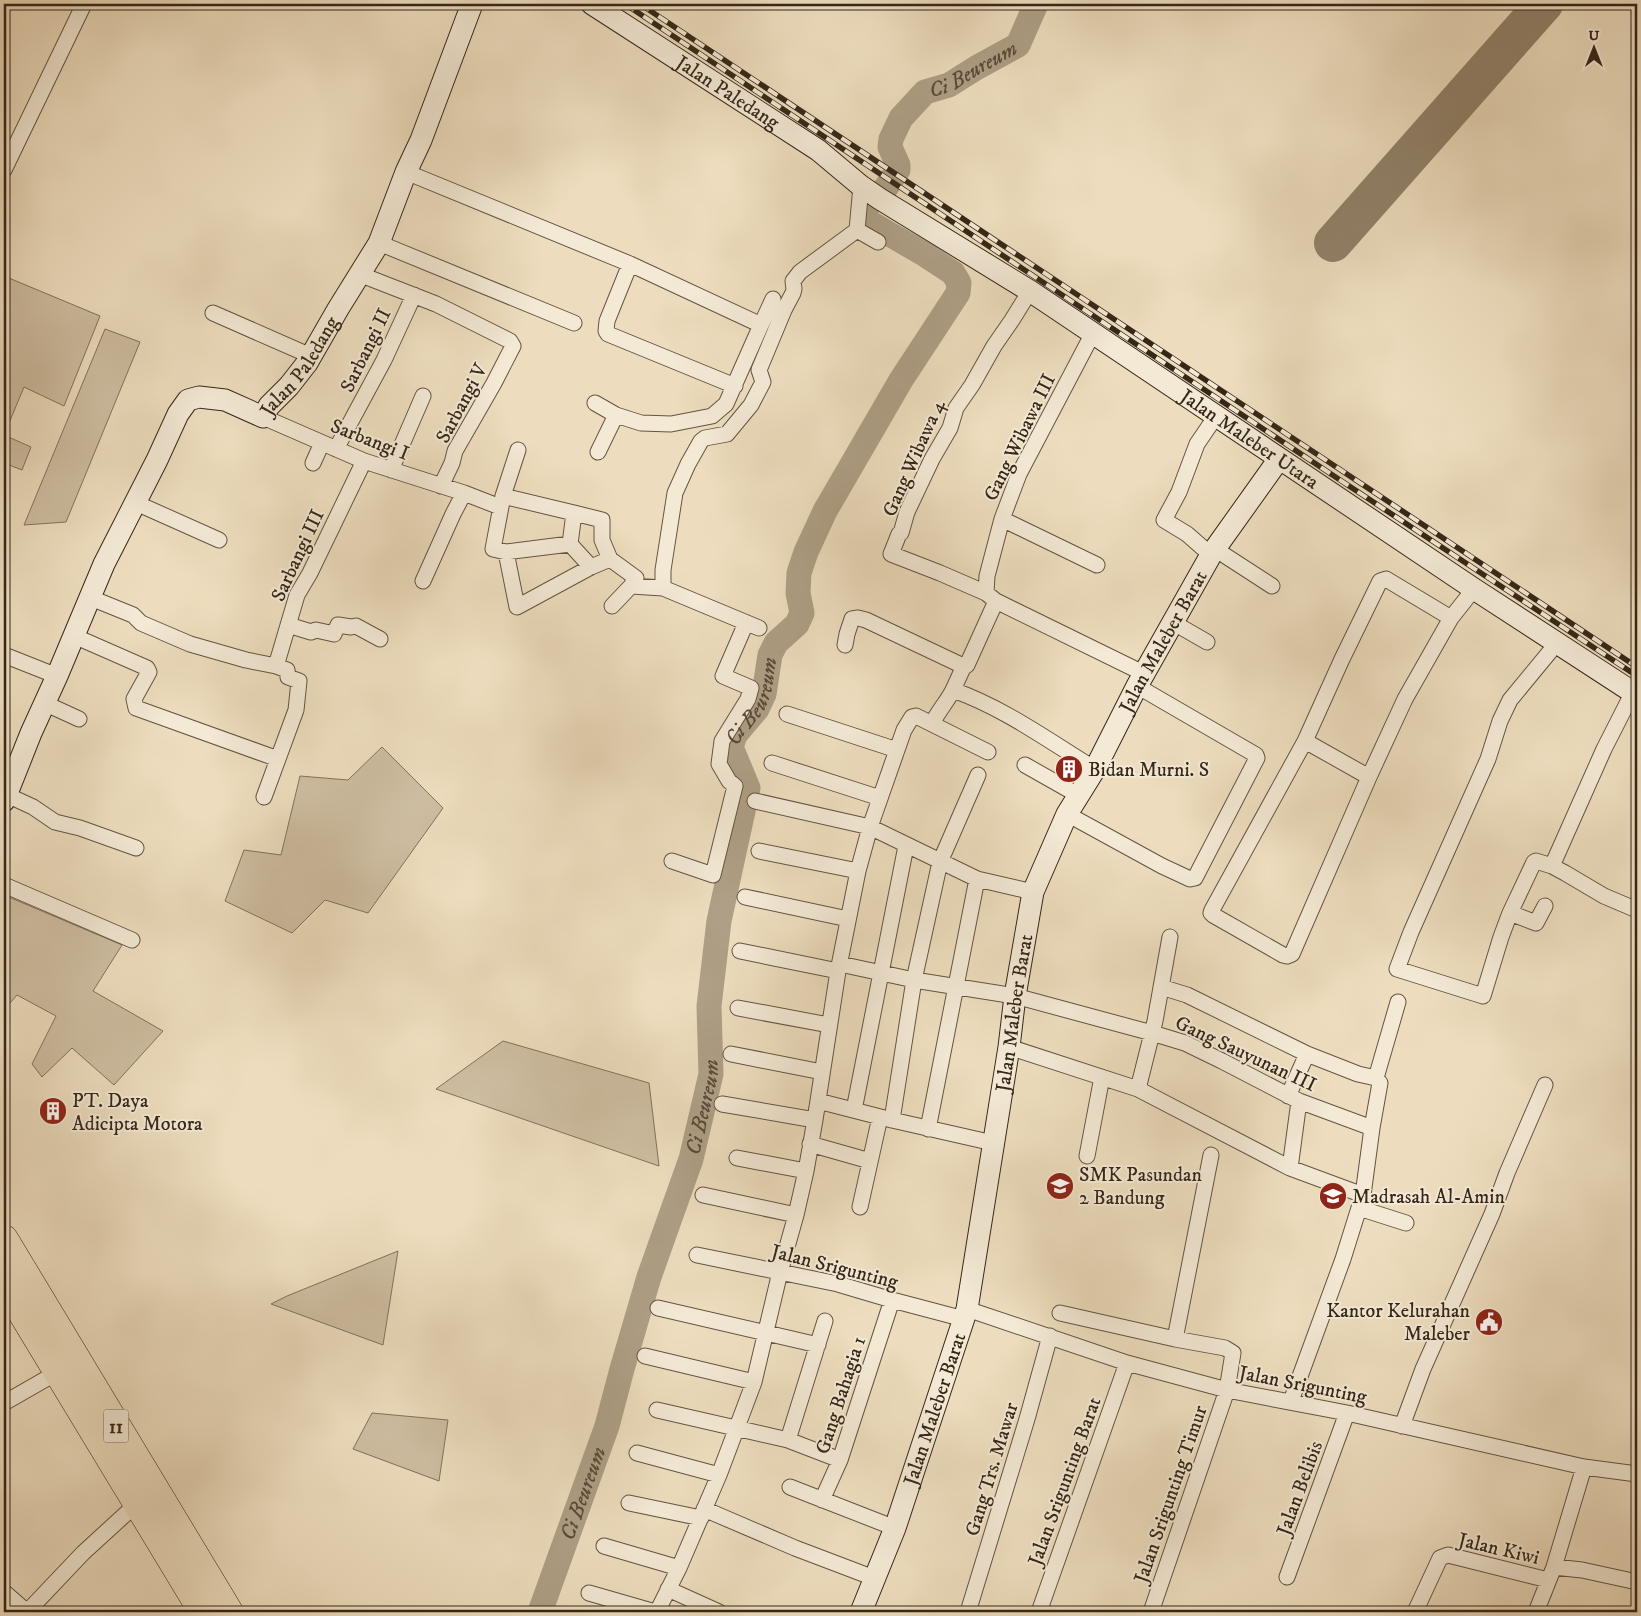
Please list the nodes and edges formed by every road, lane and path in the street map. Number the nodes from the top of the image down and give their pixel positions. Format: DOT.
graph roads {
  1 [pos="84,4"];
  2 [pos="472,4"];
  3 [pos="592,4"];
  4 [pos="4,170"];
  5 [pos="406,172"];
  6 [pos="870,192"];
  7 [pos="857,230"];
  8 [pos="878,242"];
  9 [pos="379,243"];
  10 [pos="630,264"];
  11 [pos="360,274"];
  12 [pos="1030,291"];
  13 [pos="414,295"];
  14 [pos="773,298"];
  15 [pos="213,313"];
  16 [pos="574,323"];
  17 [pos="760,325"];
  18 [pos="1093,333"];
  19 [pos="311,356"];
  20 [pos="735,386"];
  21 [pos="423,396"];
  22 [pos="595,403"];
  23 [pos="616,415"];
  24 [pos="1216,416"];
  25 [pos="263,417"];
  26 [pos="329,446"];
  27 [pos="518,450"];
  28 [pos="598,452"];
  29 [pos="1279,459"];
  30 [pos="364,461"];
  31 [pos="313,463"];
  32 [pos="391,470"];
  33 [pos="442,486"];
  34 [pos="464,493"];
  35 [pos="502,501"];
  36 [pos="136,503"];
  37 [pos="574,513"];
  38 [pos="1002,519"];
  39 [pos="219,540"];
  40 [pos="570,544"];
  41 [pos="1214,551"];
  42 [pos="506,552"];
  43 [pos="610,559"];
  44 [pos="1096,565"];
  45 [pos="591,567"];
  46 [pos="423,581"];
  47 [pos="631,586"];
  48 [pos="1272,586"];
  49 [pos="663,588"];
  50 [pos="1474,590"];
  51 [pos="991,597"];
  52 [pos="91,598"];
  53 [pos="612,606"];
  54 [pos="1451,618"];
  55 [pos="1174,623"];
  56 [pos="288,626"];
  57 [pos="74,636"];
  58 [pos="380,639"];
  59 [pos="1207,642"];
  60 [pos="1557,643"];
  61 [pos="845,645"];
  62 [pos="4,655"];
  63 [pos="276,666"];
  64 [pos="963,668"];
  65 [pos="57,676"];
  66 [pos="1141,680"];
  67 [pos="953,690"];
  68 [pos="1635,694"];
  69 [pos="44,703"];
  70 [pos="787,714"];
  71 [pos="79,719"];
  72 [pos="932,724"];
  73 [pos="1305,740"];
  74 [pos="897,750"];
  75 [pos="988,752"];
  76 [pos="278,760"];
  77 [pos="772,763"];
  78 [pos="1025,765"];
  79 [pos="1095,768"];
  80 [pos="978,775"];
  81 [pos="1369,777"];
  82 [pos="1078,795"];
  83 [pos="264,797"];
  84 [pos="5,798"];
  85 [pos="880,798"];
  86 [pos="756,801"];
  87 [pos="1067,814"];
  88 [pos="870,827"];
  89 [pos="906,846"];
  90 [pos="136,848"];
  91 [pos="759,852"];
  92 [pos="672,861"];
  93 [pos="940,862"];
  94 [pos="1552,866"];
  95 [pos="858,871"];
  96 [pos="977,879"];
  97 [pos="4,886"];
  98 [pos="1033,892"];
  99 [pos="745,897"];
  100 [pos="1545,906"];
  101 [pos="1637,910"];
  102 [pos="1510,913"];
  103 [pos="848,919"];
  104 [pos="1170,937"];
  105 [pos="132,940"];
  106 [pos="740,952"];
  107 [pos="839,967"];
  108 [pos="881,974"];
  109 [pos="914,980"];
  110 [pos="956,987"];
  111 [pos="1161,987"];
  112 [pos="1014,996"];
  113 [pos="1398,1002"];
  114 [pos="738,1008"];
  115 [pos="829,1025"];
  116 [pos="1152,1033"];
  117 [pos="1009,1047"];
  118 [pos="730,1054"];
  119 [pos="1307,1054"];
  120 [pos="822,1072"];
  121 [pos="1102,1077"];
  122 [pos="1376,1078"];
  123 [pos="1545,1085"];
  124 [pos="1138,1089"];
  125 [pos="1294,1099"];
  126 [pos="818,1101"];
  127 [pos="722,1104"];
  128 [pos="854,1110"];
  129 [pos="886,1118"];
  130 [pos="815,1120"];
  131 [pos="1372,1128"];
  132 [pos="928,1129"];
  133 [pos="993,1143"];
  134 [pos="810,1144"];
  135 [pos="1211,1155"];
  136 [pos="1087,1156"];
  137 [pos="736,1158"];
  138 [pos="870,1161"];
  139 [pos="1290,1168"];
  140 [pos="806,1171"];
  141 [pos="703,1195"];
  142 [pos="1361,1202"];
  143 [pos="860,1207"];
  144 [pos="796,1215"];
  145 [pos="1406,1223"];
  146 [pos="4,1239"];
  147 [pos="697,1255"];
  148 [pos="780,1272"];
  149 [pos="4,1282"];
  150 [pos="892,1300"];
  151 [pos="658,1308"];
  152 [pos="1060,1313"];
  153 [pos="965,1314"];
  154 [pos="824,1321"];
  155 [pos="766,1333"];
  156 [pos="1050,1336"];
  157 [pos="1176,1339"];
  158 [pos="818,1345"];
  159 [pos="645,1356"];
  160 [pos="1127,1363"];
  161 [pos="58,1372"];
  162 [pos="754,1382"];
  163 [pos="1227,1390"];
  164 [pos="1291,1401"];
  165 [pos="4,1403"];
  166 [pos="657,1410"];
  167 [pos="1347,1413"];
  168 [pos="1402,1426"];
  169 [pos="738,1427"];
  170 [pos="788,1440"];
  171 [pos="637,1453"];
  172 [pos="840,1460"];
  173 [pos="1584,1467"];
  174 [pos="1637,1474"];
  175 [pos="720,1475"];
  176 [pos="790,1487"];
  177 [pos="146,1497"];
  178 [pos="822,1500"];
  179 [pos="629,1503"];
  180 [pos="703,1514"];
  181 [pos="895,1528"];
  182 [pos="604,1546"];
  183 [pos="679,1568"];
  184 [pos="1551,1573"];
  185 [pos="1288,1577"];
  186 [pos="874,1578"];
  187 [pos="1637,1582"];
  188 [pos="668,1589"];
  189 [pos="4,1592"];
  190 [pos="589,1593"];
  191 [pos="1157,1611"];
  192 [pos="27,1612"];
  193 [pos="203,1612"];
  194 [pos="229,1612"];
  195 [pos="656,1612"];
  196 [pos="719,1612"];
  197 [pos="861,1612"];
  198 [pos="968,1612"];
  199 [pos="1038,1612"];
  200 [pos="1414,1612"];
  201 [pos="1536,1612"];
  1 -- 4 [label="street"];
  2 -- 5 [label="street, Jalan Paledang"];
  3 -- 6 [label="street, Jalan Paledang"];
  5 -- 9 [label="street, Jalan Paledang"];
  5 -- 10 [label="street"];
  6 -- 7 [label="street"];
  6 -- 12 [label="street, Jalan Maleber Utara"];
  7 -- 8 [label="street"];
  7 -- 49 [label="street"];
  9 -- 11 [label="street, Jalan Paledang"];
  9 -- 16 [label="street"];
  10 -- 17 [label="street"];
  10 -- 20 [label="street"];
  11 -- 13 [label="street"];
  11 -- 19 [label="street, Jalan Paledang"];
  12 -- 18 [label="street, Jalan Maleber Utara"];
  12 -- 51 [label="street, Gang Wibawa 4"];
  13 -- 26 [label="street, Sarbangi II"];
  13 -- 33 [label="street, Sarbangi V"];
  14 -- 17 [label="street"];
  15 -- 19 [label="street"];
  17 -- 20 [label="street"];
  18 -- 24 [label="street, Jalan Maleber Utara"];
  18 -- 38 [label="street, Gang Wibawa III"];
  19 -- 25 [label="street, Jalan Paledang"];
  20 -- 23 [label="street"];
  21 -- 32 [label="street"];
  22 -- 23 [label="street"];
  23 -- 28 [label="street"];
  24 -- 29 [label="street, Jalan Maleber Utara"];
  24 -- 41 [label="street"];
  25 -- 26 [label="street, Sarbangi I"];
  25 -- 36 [label="street, Jalan Paledang"];
  26 -- 30 [label="street, Sarbangi I"];
  26 -- 31 [label="street, Sarbangi II"];
  27 -- 35 [label="street"];
  29 -- 41 [label="street, Jalan Maleber Barat"];
  29 -- 50 [label="street, Jalan Maleber Utara"];
  30 -- 32 [label="street, Sarbangi I"];
  30 -- 56 [label="street, Sarbangi III"];
  32 -- 33 [label="street, Sarbangi I"];
  33 -- 34 [label="street, Sarbangi I"];
  34 -- 35 [label="street, Sarbangi I"];
  34 -- 46 [label="street"];
  35 -- 37 [label="street, Sarbangi I"];
  35 -- 42 [label="street"];
  36 -- 39 [label="street"];
  36 -- 52 [label="street, Jalan Paledang"];
  37 -- 40 [label="street"];
  37 -- 43 [label="street, Sarbangi I"];
  38 -- 44 [label="street"];
  38 -- 51 [label="street, Gang Wibawa III"];
  40 -- 42 [label="street"];
  40 -- 45 [label="street"];
  41 -- 48 [label="street"];
  41 -- 55 [label="street, Jalan Maleber Barat"];
  42 -- 45 [label="street"];
  43 -- 45 [label="street"];
  43 -- 47 [label="street"];
  47 -- 49 [label="street"];
  47 -- 53 [label="street"];
  49 -- 92 [label="street"];
  50 -- 54 [label="street"];
  50 -- 60 [label="street, Jalan Maleber Utara"];
  51 -- 64 [label="street, Gang Wibawa III"];
  51 -- 66 [label="street"];
  52 -- 57 [label="street, Jalan Paledang"];
  52 -- 63 [label="street"];
  54 -- 73 [label="street"];
  54 -- 81 [label="street"];
  55 -- 59 [label="street"];
  55 -- 66 [label="street, Jalan Maleber Barat"];
  56 -- 58 [label="street"];
  56 -- 63 [label="street, Sarbangi III"];
  57 -- 65 [label="street, Jalan Paledang"];
  57 -- 76 [label="street"];
  60 -- 68 [label="street, Jalan Maleber Utara"];
  60 -- 102 [label="street"];
  61 -- 64 [label="street"];
  62 -- 65 [label="street"];
  63 -- 76 [label="street"];
  64 -- 67 [label="street, Gang Wibawa III"];
  65 -- 69 [label="street, Jalan Paledang"];
  66 -- 79 [label="street, Jalan Maleber Barat"];
  66 -- 87 [label="street"];
  67 -- 72 [label="street, Gang Wibawa III"];
  67 -- 79 [label="street"];
  68 -- 94 [label="street"];
  69 -- 71 [label="street"];
  69 -- 84 [label="street, Jalan Paledang"];
  70 -- 74 [label="street"];
  72 -- 74 [label="street"];
  72 -- 75 [label="street"];
  73 -- 81 [label="street"];
  73 -- 81 [label="street"];
  74 -- 85 [label="street"];
  76 -- 83 [label="street"];
  77 -- 85 [label="street"];
  78 -- 82 [label="street"];
  79 -- 82 [label="street, Jalan Maleber Barat"];
  80 -- 93 [label="street"];
  82 -- 87 [label="street, Jalan Maleber Barat"];
  84 -- 90 [label="street"];
  85 -- 88 [label="street"];
  86 -- 88 [label="street"];
  87 -- 98 [label="street, Jalan Maleber Barat"];
  88 -- 89 [label="street"];
  88 -- 95 [label="street"];
  89 -- 93 [label="street"];
  89 -- 108 [label="street"];
  91 -- 95 [label="street"];
  93 -- 96 [label="street"];
  93 -- 109 [label="street"];
  94 -- 101 [label="street"];
  94 -- 102 [label="street"];
  95 -- 103 [label="street"];
  96 -- 98 [label="street"];
  96 -- 110 [label="street"];
  97 -- 105 [label="street"];
  98 -- 112 [label="street, Jalan Maleber Barat"];
  99 -- 103 [label="street"];
  100 -- 102 [label="street"];
  103 -- 107 [label="street"];
  104 -- 111 [label="street"];
  106 -- 107 [label="street, Gang Sauyunan III"];
  107 -- 108 [label="street, Gang Sauyunan III"];
  107 -- 115 [label="street"];
  108 -- 109 [label="street, Gang Sauyunan III"];
  108 -- 128 [label="street"];
  109 -- 110 [label="street, Gang Sauyunan III"];
  109 -- 129 [label="street"];
  110 -- 112 [label="street, Gang Sauyunan III"];
  110 -- 132 [label="street"];
  111 -- 116 [label="street"];
  111 -- 119 [label="street"];
  112 -- 116 [label="street, Gang Sauyunan III"];
  112 -- 117 [label="street, Jalan Maleber Barat"];
  113 -- 122 [label="street"];
  114 -- 115 [label="street"];
  115 -- 120 [label="street"];
  116 -- 124 [label="street"];
  116 -- 125 [label="street, Gang Sauyunan III"];
  117 -- 121 [label="street"];
  117 -- 133 [label="street, Jalan Maleber Barat"];
  118 -- 120 [label="street"];
  119 -- 122 [label="street"];
  119 -- 125 [label="street"];
  120 -- 126 [label="street"];
  121 -- 124 [label="street"];
  121 -- 136 [label="street"];
  122 -- 131 [label="street"];
  123 -- 168 [label="street"];
  124 -- 139 [label="street"];
  125 -- 131 [label="street, Gang Sauyunan III"];
  125 -- 139 [label="street"];
  126 -- 128 [label="street"];
  126 -- 130 [label="street"];
  127 -- 130 [label="street"];
  128 -- 129 [label="street"];
  129 -- 132 [label="street"];
  129 -- 138 [label="street"];
  130 -- 134 [label="street"];
  131 -- 142 [label="street"];
  132 -- 133 [label="street"];
  133 -- 153 [label="street, Jalan Maleber Barat"];
  134 -- 138 [label="street"];
  134 -- 140 [label="street"];
  135 -- 157 [label="street"];
  137 -- 140 [label="street"];
  138 -- 143 [label="street"];
  139 -- 142 [label="street"];
  140 -- 144 [label="street"];
  141 -- 144 [label="street"];
  142 -- 145 [label="street"];
  142 -- 164 [label="street"];
  144 -- 148 [label="street"];
  146 -- 177 [label="highway, 11"];
  147 -- 148 [label="street, Jalan Srigunting"];
  148 -- 150 [label="street, Jalan Srigunting"];
  148 -- 155 [label="street"];
  149 -- 161 [label="highway, 11"];
  150 -- 153 [label="street, Jalan Srigunting"];
  150 -- 172 [label="street, Gang Bahagia 1"];
  151 -- 155 [label="street"];
  152 -- 157 [label="street"];
  153 -- 156 [label="street, Jalan Srigunting"];
  153 -- 181 [label="street, Jalan Maleber Barat"];
  154 -- 158 [label="street"];
  155 -- 158 [label="street"];
  155 -- 162 [label="street"];
  156 -- 160 [label="street, Jalan Srigunting"];
  156 -- 198 [label="street, Gang Trs. Mawar"];
  157 -- 163 [label="street, Jalan Srigunting Timur"];
  158 -- 170 [label="street"];
  159 -- 162 [label="street"];
  160 -- 163 [label="street, Jalan Srigunting"];
  160 -- 199 [label="street, Jalan Srigunting Barat"];
  161 -- 165 [label="street"];
  161 -- 177 [label="highway, 11"];
  162 -- 169 [label="street"];
  163 -- 164 [label="street, Jalan Srigunting"];
  163 -- 191 [label="street, Jalan Srigunting Timur"];
  164 -- 167 [label="street, Jalan Srigunting"];
  166 -- 169 [label="street"];
  167 -- 168 [label="street, Jalan Srigunting"];
  167 -- 185 [label="street, Jalan Belibis"];
  168 -- 173 [label="street, Jalan Srigunting"];
  169 -- 170 [label="street"];
  169 -- 175 [label="street"];
  170 -- 172 [label="street"];
  171 -- 175 [label="street"];
  172 -- 178 [label="street, Gang Bahagia 1"];
  173 -- 174 [label="street, Jalan Srigunting"];
  173 -- 184 [label="street"];
  175 -- 180 [label="street"];
  176 -- 178 [label="street"];
  177 -- 192 [label="street"];
  177 -- 193 [label="highway, 11"];
  177 -- 194 [label="highway, 11"];
  178 -- 181 [label="street"];
  179 -- 180 [label="street"];
  180 -- 183 [label="street"];
  180 -- 186 [label="street"];
  181 -- 186 [label="street, Jalan Maleber Barat"];
  182 -- 183 [label="street"];
  183 -- 188 [label="street"];
  184 -- 187 [label="street, Jalan Kiwi"];
  184 -- 200 [label="street, Jalan Kiwi"];
  184 -- 201 [label="street"];
  186 -- 197 [label="street, Jalan Maleber Barat"];
  188 -- 195 [label="street"];
  188 -- 196 [label="street"];
  189 -- 192 [label="street"];
  190 -- 195 [label="street"];
}
